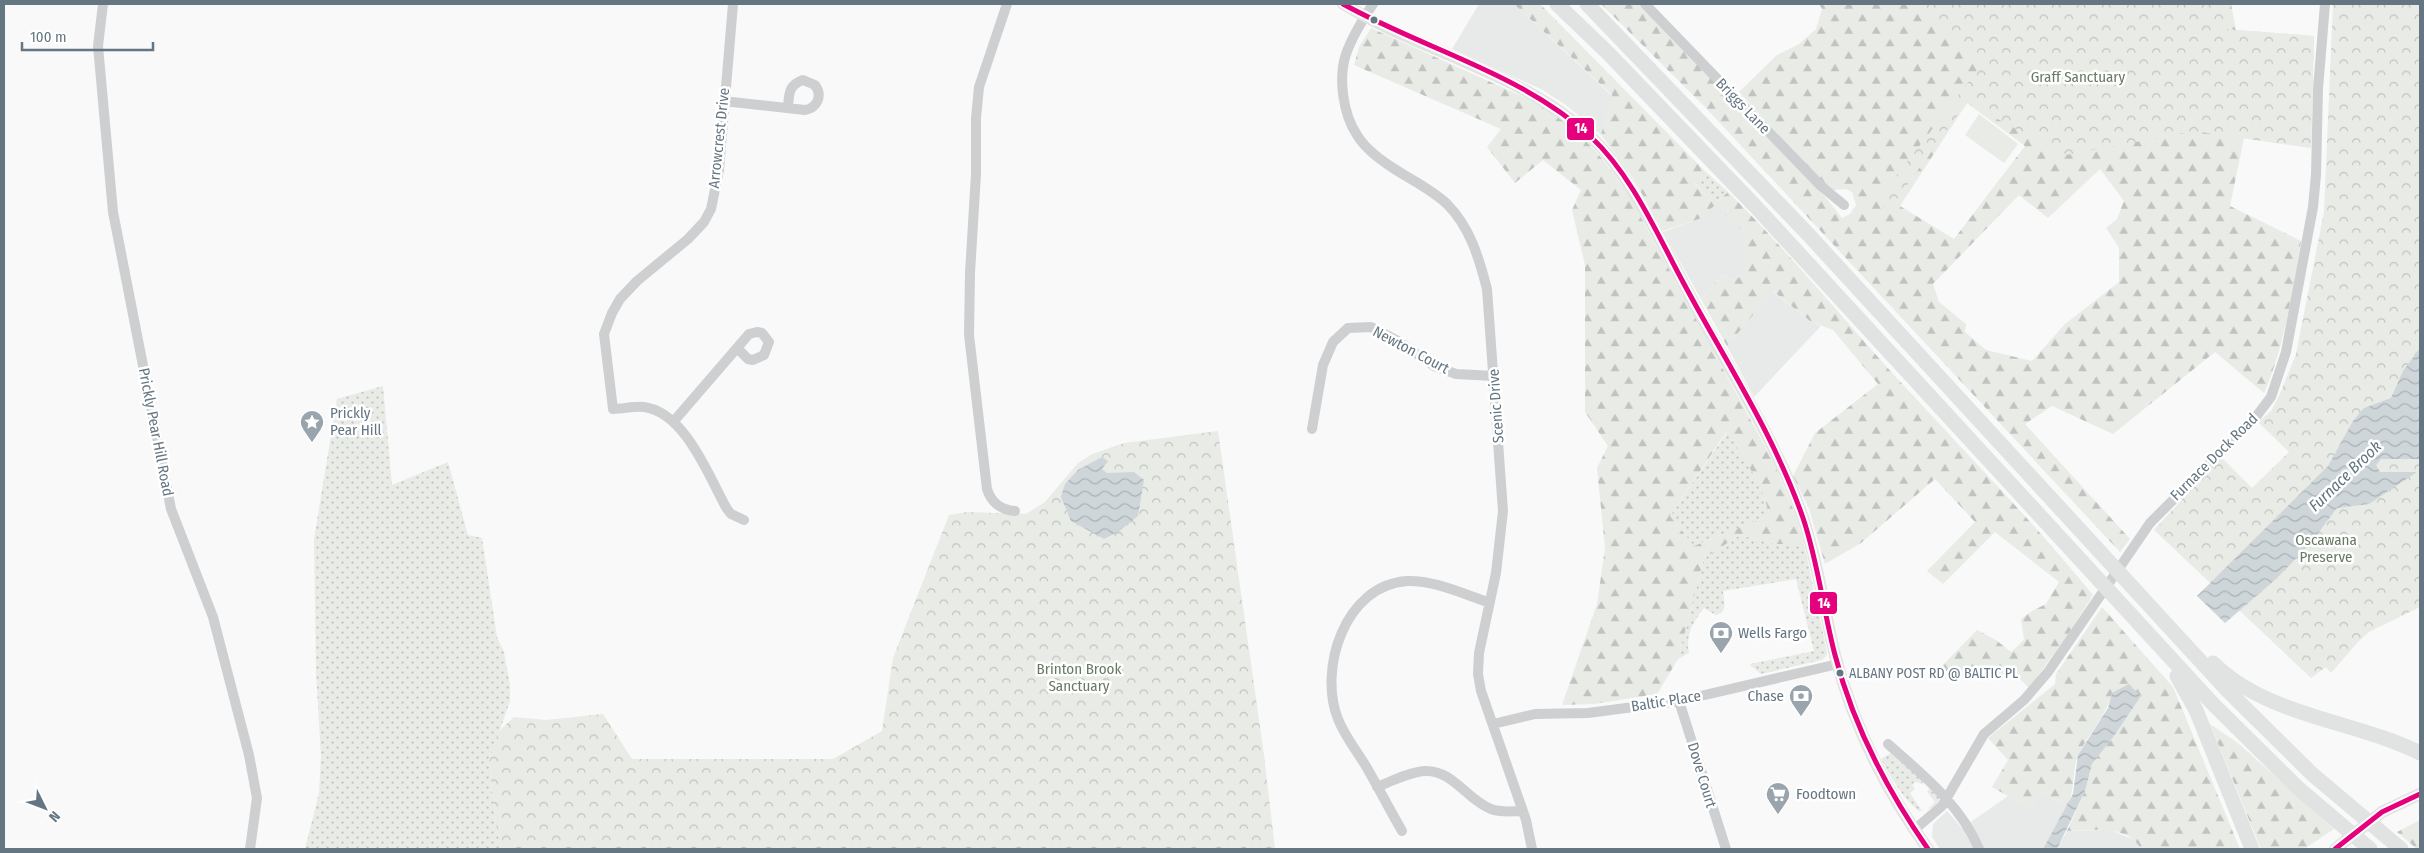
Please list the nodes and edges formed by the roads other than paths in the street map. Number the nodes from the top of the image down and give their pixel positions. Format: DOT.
graph roads {
  1 [pos="103,4"];
  2 [pos="733,4"];
  3 [pos="1007,4"];
  4 [pos="1343,4"];
  5 [pos="1373,4"];
  6 [pos="1557,4"];
  7 [pos="1587,4"];
  8 [pos="1645,4"];
  9 [pos="2325,4"];
  10 [pos="1365,16"];
  11 [pos="723,101"];
  12 [pos="788,108"];
  13 [pos="1844,205"];
  14 [pos="737,348"];
  15 [pos="1494,376"];
  16 [pos="674,421"];
  17 [pos="1312,430"];
  18 [pos="1015,511"];
  19 [pos="744,520"];
  20 [pos="2126,582"];
  21 [pos="2115,599"];
  22 [pos="1488,602"];
  23 [pos="1838,664"];
  24 [pos="1679,701"];
  25 [pos="1493,724"];
  26 [pos="1888,744"];
  27 [pos="2420,754"];
  28 [pos="1377,787"];
  29 [pos="2420,794"];
  30 [pos="1946,799"];
  31 [pos="1522,811"];
  32 [pos="1914,830"];
  33 [pos="1402,831"];
  34 [pos="2398,847"];
  35 [pos="250,849"];
  36 [pos="1532,849"];
  37 [pos="1726,849"];
  38 [pos="1928,849"];
  39 [pos="1979,849"];
  40 [pos="2252,849"];
  41 [pos="2335,849"];
  42 [pos="2370,849"];
  1 -- 35 [label="street, Prickly Pear Hill Road"];
  2 -- 11 [label="street, Arrowcrest Drive"];
  3 -- 18 [label="street"];
  4 -- 10 [label="main road"];
  5 -- 10 [label="street, Scenic Drive"];
  6 -- 21 [label="highway"];
  7 -- 20 [label="highway"];
  8 -- 13 [label="street, Briggs Lane"];
  9 -- 30 [label="street, Furnace Dock Road"];
  10 -- 15 [label="street, Scenic Drive"];
  10 -- 23 [label="main road"];
  11 -- 12 [label="street"];
  11 -- 16 [label="street, Arrowcrest Drive"];
  14 -- 16 [label="street"];
  15 -- 17 [label="street, Newton Court"];
  15 -- 22 [label="street, Scenic Drive"];
  16 -- 19 [label="street"];
  20 -- 27 [label="highway"];
  20 -- 34 [label="highway"];
  21 -- 40 [label="highway"];
  21 -- 42 [label="highway"];
  22 -- 25 [label="street, Scenic Drive"];
  22 -- 28 [label="street"];
  23 -- 24 [label="street, Baltic Place"];
  23 -- 32 [label="main road"];
  24 -- 25 [label="street, Baltic Place"];
  24 -- 37 [label="street, Dove Court"];
  25 -- 31 [label="street, Scenic Drive"];
  26 -- 30 [label="street"];
  28 -- 31 [label="street"];
  28 -- 33 [label="street"];
  29 -- 41 [label="main road"];
  30 -- 32 [label="street, Furnace Dock Road"];
  30 -- 39 [label="street"];
  31 -- 36 [label="street, Scenic Drive"];
  32 -- 38 [label="main road"];
}
